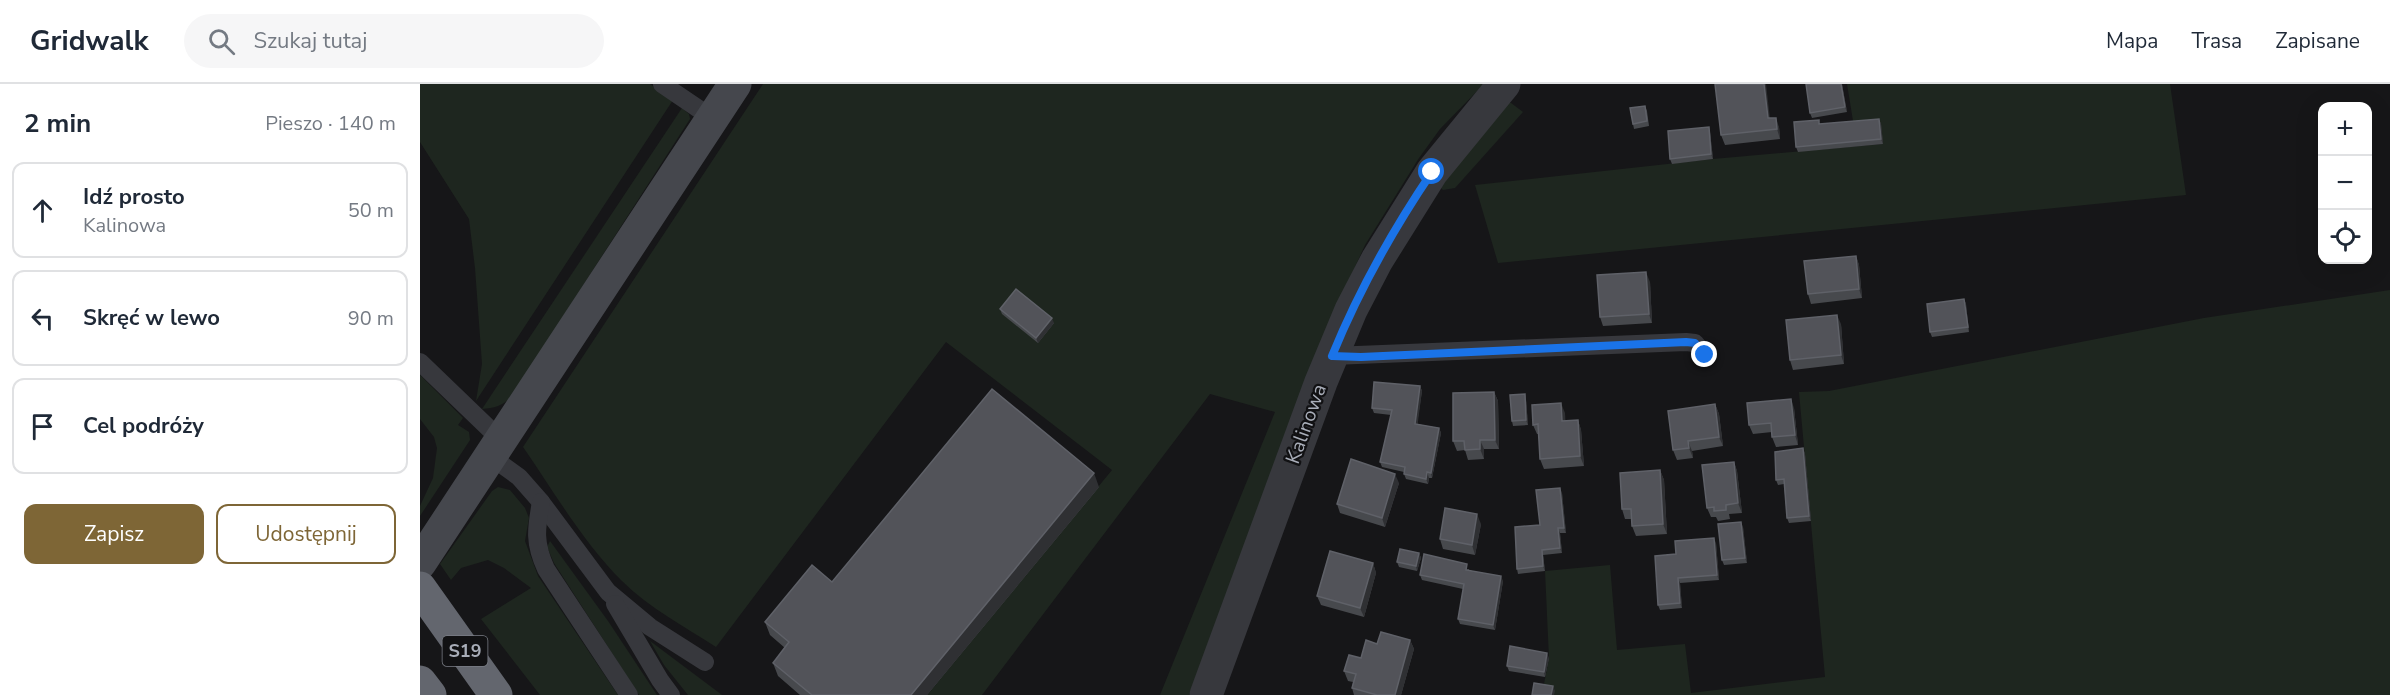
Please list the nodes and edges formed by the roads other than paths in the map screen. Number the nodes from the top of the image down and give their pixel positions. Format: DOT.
graph roads {
  1 [pos="663,84"];
  2 [pos="735,84"];
  3 [pos="1504,84"];
  4 [pos="712,118"];
  5 [pos="1705,355"];
  6 [pos="1332,356"];
  7 [pos="420,362"];
  8 [pos="495,448"];
  9 [pos="541,502"];
  10 [pos="420,562"];
  11 [pos="608,592"];
  12 [pos="427,598"];
  13 [pos="705,662"];
  14 [pos="420,682"];
  15 [pos="430,695"];
  16 [pos="496,695"];
  17 [pos="629,695"];
  18 [pos="671,695"];
  19 [pos="1206,695"];
  1 -- 4 [label="lane"];
  2 -- 4 [label="street"];
  3 -- 6 [label="street, Kalinowa"];
  4 -- 8 [label="street"];
  5 -- 6 [label="lane"];
  6 -- 19 [label="street, Kalinowa"];
  7 -- 8 [label="lane"];
  8 -- 9 [label="lane"];
  8 -- 10 [label="street"];
  9 -- 11 [label="lane"];
  9 -- 17 [label="lane"];
  11 -- 13 [label="lane"];
  11 -- 18 [label="lane"];
  12 -- 16 [label="highway, S19"];
  14 -- 15 [label="highway, S19"];
}
